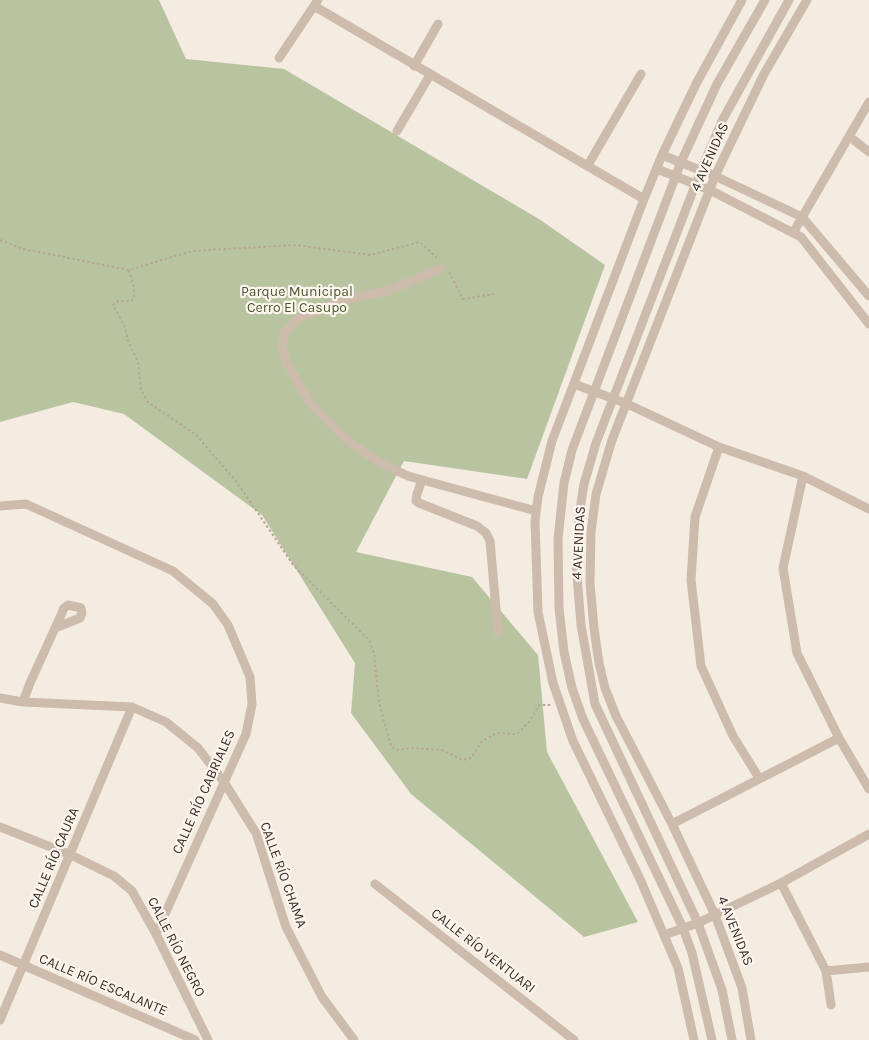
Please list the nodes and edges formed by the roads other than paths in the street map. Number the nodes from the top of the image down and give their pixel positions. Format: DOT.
graph roads {
  1 [pos="742,0"];
  2 [pos="765,0"];
  3 [pos="789,0"];
  4 [pos="807,0"];
  5 [pos="316,3"];
  6 [pos="438,24"];
  7 [pos="279,58"];
  8 [pos="414,66"];
  9 [pos="641,74"];
  10 [pos="430,75"];
  11 [pos="869,102"];
  12 [pos="397,131"];
  13 [pos="850,137"];
  14 [pos="869,152"];
  15 [pos="662,154"];
  16 [pos="681,162"];
  17 [pos="588,166"];
  18 [pos="657,168"];
  19 [pos="701,170"];
  20 [pos="676,175"];
  21 [pos="715,176"];
  22 [pos="696,183"];
  23 [pos="710,190"];
  24 [pos="644,199"];
  25 [pos="802,217"];
  26 [pos="793,233"];
  27 [pos="442,267"];
  28 [pos="869,296"];
  29 [pos="869,324"];
  30 [pos="574,384"];
  31 [pos="594,390"];
  32 [pos="613,398"];
  33 [pos="626,403"];
  34 [pos="718,447"];
  35 [pos="803,476"];
  36 [pos="422,480"];
  37 [pos="0,506"];
  38 [pos="869,509"];
  39 [pos="536,511"];
  40 [pos="55,628"];
  41 [pos="498,632"];
  42 [pos="0,698"];
  43 [pos="23,702"];
  44 [pos="132,707"];
  45 [pos="839,738"];
  46 [pos="759,778"];
  47 [pos="224,782"];
  48 [pos="869,789"];
  49 [pos="672,824"];
  50 [pos="0,827"];
  51 [pos="869,834"];
  52 [pos="71,855"];
  53 [pos="781,883"];
  54 [pos="375,884"];
  55 [pos="715,915"];
  56 [pos="698,923"];
  57 [pos="683,928"];
  58 [pos="156,934"];
  59 [pos="664,935"];
  60 [pos="0,955"];
  61 [pos="24,966"];
  62 [pos="869,967"];
  63 [pos="826,971"];
  64 [pos="831,1005"];
  65 [pos="0,1020"];
  66 [pos="195,1040"];
  67 [pos="208,1040"];
  68 [pos="354,1040"];
  69 [pos="574,1040"];
  70 [pos="694,1040"];
  71 [pos="712,1040"];
  72 [pos="732,1040"];
  73 [pos="751,1040"];
  1 -- 15 [label="street"];
  2 -- 16 [label="street, 4 AVENIDAS"];
  3 -- 19 [label="street, 4 AVENIDAS"];
  4 -- 21 [label="street, 4 AVENIDAS"];
  5 -- 7 [label="street"];
  5 -- 8 [label="street"];
  6 -- 8 [label="street"];
  8 -- 10 [label="street"];
  9 -- 17 [label="street"];
  10 -- 12 [label="street"];
  10 -- 17 [label="street"];
  11 -- 13 [label="street"];
  13 -- 14 [label="street"];
  13 -- 25 [label="street"];
  15 -- 16 [label="street"];
  15 -- 18 [label="street"];
  16 -- 19 [label="street"];
  16 -- 20 [label="street, 4 AVENIDAS"];
  17 -- 24 [label="street"];
  18 -- 20 [label="street"];
  18 -- 24 [label="street"];
  19 -- 21 [label="street"];
  19 -- 22 [label="street, 4 AVENIDAS"];
  20 -- 22 [label="street"];
  20 -- 31 [label="street, 4 AVENIDAS"];
  21 -- 23 [label="street, 4 AVENIDAS"];
  21 -- 25 [label="street"];
  22 -- 23 [label="street"];
  22 -- 32 [label="street, 4 AVENIDAS"];
  23 -- 26 [label="street"];
  23 -- 33 [label="street, 4 AVENIDAS"];
  24 -- 30 [label="street"];
  25 -- 26 [label="street"];
  25 -- 28 [label="street"];
  26 -- 29 [label="street"];
  27 -- 36 [label="street"];
  30 -- 31 [label="street"];
  30 -- 39 [label="street"];
  31 -- 32 [label="street"];
  31 -- 57 [label="street, 4 AVENIDAS"];
  32 -- 33 [label="street"];
  32 -- 56 [label="street, 4 AVENIDAS"];
  33 -- 34 [label="street"];
  33 -- 49 [label="street, 4 AVENIDAS"];
  34 -- 35 [label="street"];
  34 -- 46 [label="street"];
  35 -- 38 [label="street"];
  35 -- 45 [label="street"];
  36 -- 39 [label="street"];
  36 -- 41 [label="street"];
  37 -- 47 [label="street, CALLE RÍO CABRIALES"];
  39 -- 59 [label="street"];
  40 -- 43 [label="street"];
  42 -- 43 [label="street, CALLE RÍO CHAMA"];
  43 -- 44 [label="street, CALLE RÍO CHAMA"];
  44 -- 47 [label="street, CALLE RÍO CHAMA"];
  44 -- 52 [label="street, CALLE RÍO CAURA"];
  45 -- 46 [label="street"];
  45 -- 48 [label="street"];
  46 -- 49 [label="street"];
  47 -- 58 [label="street, CALLE RÍO CABRIALES"];
  47 -- 68 [label="street, CALLE RÍO CHAMA"];
  49 -- 55 [label="street, 4 AVENIDAS"];
  50 -- 52 [label="street, CALLE RÍO NEGRO"];
  51 -- 53 [label="street"];
  52 -- 58 [label="street, CALLE RÍO NEGRO"];
  52 -- 61 [label="street, CALLE RÍO CAURA"];
  53 -- 55 [label="street"];
  53 -- 63 [label="street"];
  54 -- 69 [label="street, CALLE RÍO VENTUARI"];
  55 -- 56 [label="street"];
  55 -- 73 [label="street, 4 AVENIDAS"];
  56 -- 57 [label="street"];
  56 -- 72 [label="street, 4 AVENIDAS"];
  57 -- 59 [label="street"];
  57 -- 71 [label="street, 4 AVENIDAS"];
  58 -- 67 [label="street, CALLE RÍO NEGRO"];
  59 -- 70 [label="street"];
  60 -- 61 [label="street, CALLE RÍO ESCALANTE"];
  61 -- 65 [label="street, CALLE RÍO CAURA"];
  61 -- 66 [label="street, CALLE RÍO ESCALANTE"];
  62 -- 63 [label="street"];
  63 -- 64 [label="street"];
}
